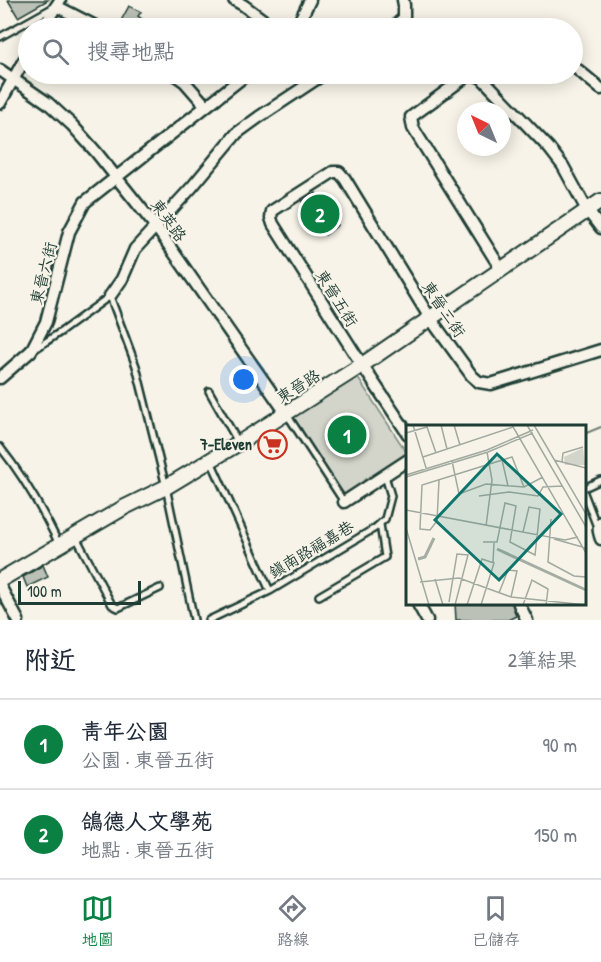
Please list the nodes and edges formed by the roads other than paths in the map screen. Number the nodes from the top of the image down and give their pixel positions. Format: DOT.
graph roads {
  1 [pos="234,0"];
  2 [pos="310,0"];
  3 [pos="403,0"];
  4 [pos="58,3"];
  5 [pos="32,18"];
  6 [pos="49,18"];
  7 [pos="83,18"];
  8 [pos="261,18"];
  9 [pos="301,18"];
  10 [pos="404,18"];
  11 [pos="18,26"];
  12 [pos="0,37"];
  13 [pos="0,70"];
  14 [pos="18,71"];
  15 [pos="583,74"];
  16 [pos="14,78"];
  17 [pos="18,81"];
  18 [pos="22,84"];
  19 [pos="186,84"];
  20 [pos="234,84"];
  21 [pos="309,84"];
  22 [pos="455,84"];
  23 [pos="488,84"];
  24 [pos="601,89"];
  25 [pos="0,104"];
  26 [pos="206,106"];
  27 [pos="117,177"];
  28 [pos="308,187"];
  29 [pos="601,201"];
  30 [pos="587,210"];
  31 [pos="156,227"];
  32 [pos="601,228"];
  33 [pos="501,269"];
  34 [pos="110,296"];
  35 [pos="430,318"];
  36 [pos="601,350"];
  37 [pos="31,351"];
  38 [pos="362,365"];
  39 [pos="0,378"];
  40 [pos="208,391"];
  41 [pos="286,413"];
  42 [pos="406,431"];
  43 [pos="239,443"];
  44 [pos="0,447"];
  45 [pos="210,460"];
  46 [pos="406,463"];
  47 [pos="384,475"];
  48 [pos="601,480"];
  49 [pos="166,487"];
  50 [pos="586,488"];
  51 [pos="586,496"];
  52 [pos="344,502"];
  53 [pos="380,524"];
  54 [pos="600,531"];
  55 [pos="75,536"];
  56 [pos="59,545"];
  57 [pos="0,580"];
  58 [pos="0,586"];
  59 [pos="160,588"];
  60 [pos="270,591"];
  61 [pos="319,596"];
  62 [pos="419,605"];
  63 [pos="520,605"];
  64 [pos="18,620"];
  65 [pos="194,620"];
  66 [pos="209,620"];
  67 [pos="427,620"];
  68 [pos="527,620"];
  1 -- 8 [label="street"];
  2 -- 9 [label="street"];
  3 -- 10 [label="street"];
  4 -- 5 [label="lane"];
  4 -- 6 [label="street"];
  4 -- 7 [label="street"];
  11 -- 12 [label="lane"];
  13 -- 16 [label="street, 東英路"];
  14 -- 16 [label="street"];
  15 -- 24 [label="street"];
  16 -- 17 [label="street, 東英路"];
  16 -- 25 [label="street"];
  18 -- 27 [label="street, 東英路"];
  19 -- 26 [label="street"];
  20 -- 26 [label="street, 東晉六街"];
  21 -- 31 [label="street"];
  22 -- 33 [label="street"];
  23 -- 30 [label="street"];
  26 -- 27 [label="street, 東晉六街"];
  27 -- 31 [label="street, 東英路"];
  27 -- 37 [label="street, 東晉六街"];
  28 -- 35 [label="street, 東晉二街"];
  28 -- 38 [label="street, 東晉五街"];
  29 -- 30 [label="street, 東晉路"];
  30 -- 32 [label="street"];
  30 -- 33 [label="street, 東晉路"];
  31 -- 34 [label="street"];
  31 -- 41 [label="street, 東英路"];
  33 -- 35 [label="street, 東晉路"];
  34 -- 37 [label="lane"];
  34 -- 49 [label="lane"];
  35 -- 36 [label="street, 東晉二街"];
  35 -- 38 [label="street, 東晉路"];
  37 -- 39 [label="street, 東晉六街"];
  38 -- 41 [label="street, 東晉路"];
  38 -- 42 [label="street, 東晉五街"];
  40 -- 43 [label="lane"];
  41 -- 43 [label="street, 東晉路"];
  41 -- 52 [label="lane"];
  43 -- 45 [label="street, 東晉路"];
  44 -- 56 [label="lane"];
  45 -- 49 [label="street, 東晉路"];
  45 -- 60 [label="lane"];
  46 -- 47 [label="street"];
  47 -- 52 [label="street"];
  47 -- 53 [label="lane, 鎮南路福嘉巷"];
  48 -- 50 [label="lane"];
  49 -- 55 [label="street, 東晉路"];
  49 -- 65 [label="lane"];
  51 -- 54 [label="lane"];
  53 -- 60 [label="lane, 鎮南路福嘉巷"];
  53 -- 61 [label="lane"];
  55 -- 56 [label="street, 東晉路"];
  55 -- 59 [label="lane"];
  56 -- 57 [label="street, 東晉路"];
  58 -- 64 [label="street"];
  60 -- 66 [label="lane, 鎮南路福嘉巷"];
  62 -- 67 [label="street"];
  63 -- 68 [label="street"];
}
